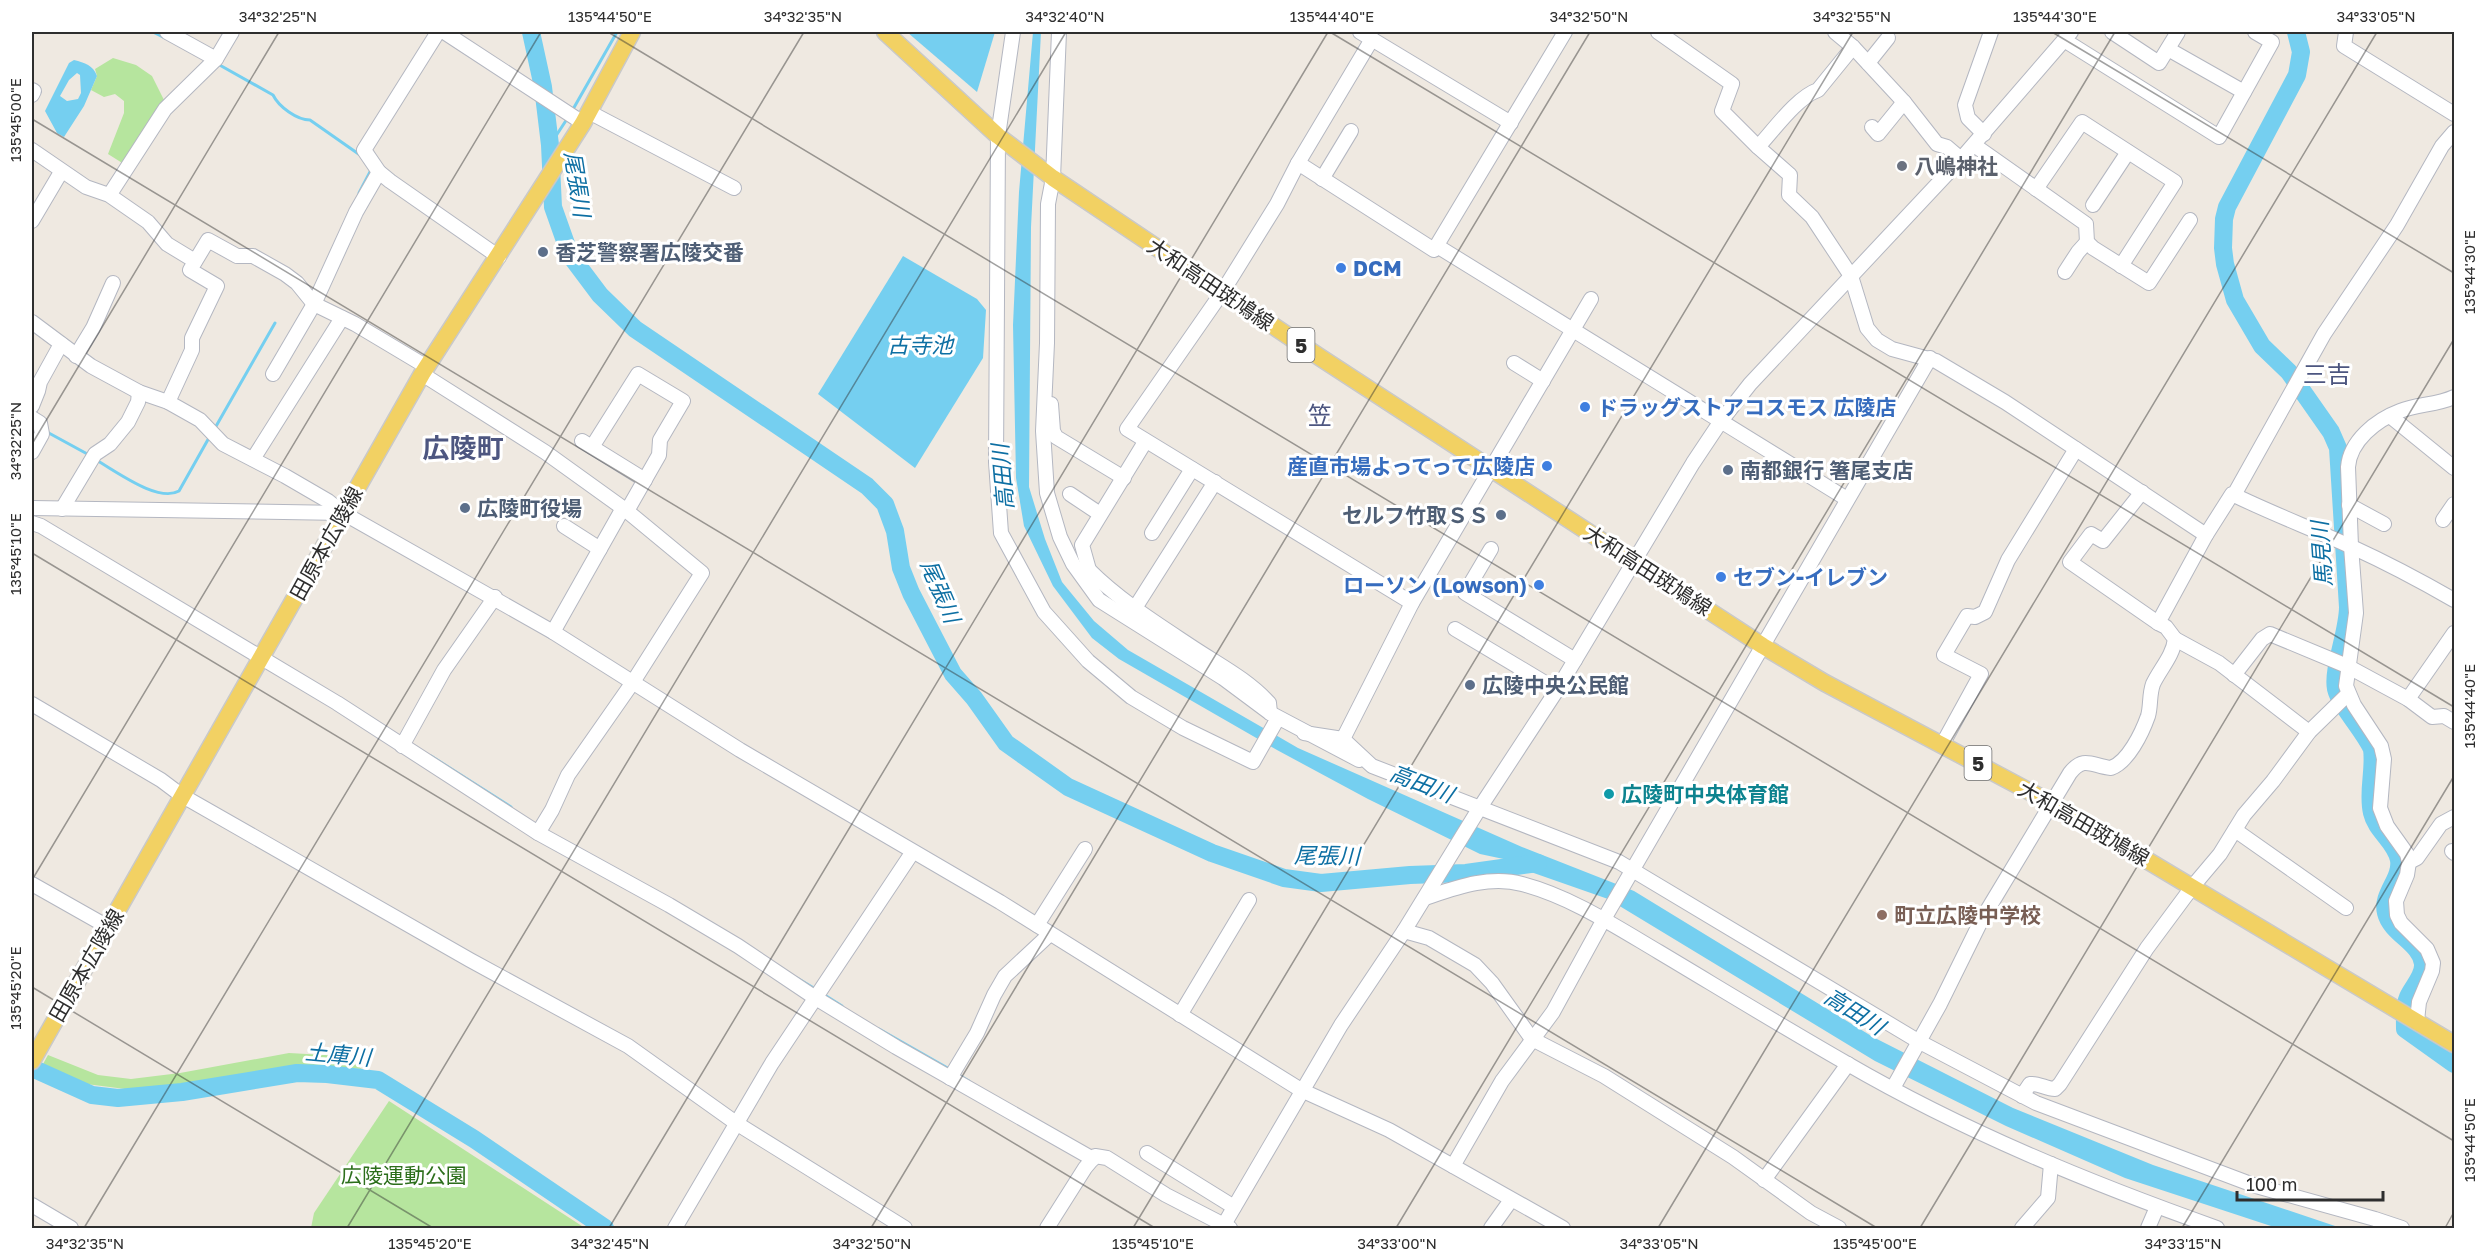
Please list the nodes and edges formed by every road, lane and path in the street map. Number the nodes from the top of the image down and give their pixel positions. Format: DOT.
graph roads {
  1 [pos="167,32"];
  2 [pos="232,32"];
  3 [pos="438,32"];
  4 [pos="444,32"];
  5 [pos="632,32"];
  6 [pos="885,32"];
  7 [pos="1013,32"];
  8 [pos="1059,32"];
  9 [pos="1360,32"];
  10 [pos="1565,32"];
  11 [pos="1658,32"];
  12 [pos="1835,32"];
  13 [pos="2112,32"];
  14 [pos="2178,32"];
  15 [pos="2255,32"];
  16 [pos="2346,32"];
  17 [pos="1986,34"];
  18 [pos="2067,36"];
  19 [pos="1888,38"];
  20 [pos="1372,39"];
  21 [pos="1853,47"];
  22 [pos="2168,49"];
  23 [pos="1868,63"];
  24 [pos="212,64"];
  25 [pos="32,90"];
  26 [pos="2244,92"];
  27 [pos="32,95"];
  28 [pos="1904,102"];
  29 [pos="574,114"];
  30 [pos="2454,114"];
  31 [pos="1511,123"];
  32 [pos="1872,127"];
  33 [pos="1351,131"];
  34 [pos="1983,134"];
  35 [pos="2454,134"];
  36 [pos="1001,139"];
  37 [pos="1974,145"];
  38 [pos="1758,147"];
  39 [pos="32,150"];
  40 [pos="2128,152"];
  41 [pos="1961,159"];
  42 [pos="1298,163"];
  43 [pos="61,172"];
  44 [pos="379,172"];
  45 [pos="1051,176"];
  46 [pos="1322,178"];
  47 [pos="734,188"];
  48 [pos="2036,189"];
  49 [pos="112,191"];
  50 [pos="2093,205"];
  51 [pos="2190,220"];
  52 [pos="32,221"];
  53 [pos="2088,242"];
  54 [pos="1437,246"];
  55 [pos="499,257"];
  56 [pos="195,261"];
  57 [pos="2121,266"];
  58 [pos="2065,272"];
  59 [pos="1851,276"];
  60 [pos="113,283"];
  61 [pos="1223,291"];
  62 [pos="1591,299"];
  63 [pos="314,304"];
  64 [pos="342,318"];
  65 [pos="32,322"];
  66 [pos="1573,329"];
  67 [pos="61,344"];
  68 [pos="76,356"];
  69 [pos="1930,358"];
  70 [pos="1514,363"];
  71 [pos="425,371"];
  72 [pos="273,374"];
  73 [pos="1543,381"];
  74 [pos="139,392"];
  75 [pos="2454,397"];
  76 [pos="1045,400"];
  77 [pos="168,402"];
  78 [pos="32,406"];
  79 [pos="2390,416"];
  80 [pos="1721,421"];
  81 [pos="38,426"];
  82 [pos="1145,442"];
  83 [pos="2076,449"];
  84 [pos="32,452"];
  85 [pos="253,459"];
  86 [pos="2454,468"];
  87 [pos="1192,469"];
  88 [pos="1492,469"];
  89 [pos="1124,478"];
  90 [pos="645,480"];
  91 [pos="1215,482"];
  92 [pos="2142,492"];
  93 [pos="1070,494"];
  94 [pos="2234,495"];
  95 [pos="1847,499"];
  96 [pos="2454,504"];
  97 [pos="2349,505"];
  98 [pos="32,508"];
  99 [pos="62,509"];
  100 [pos="625,510"];
  101 [pos="343,513"];
  102 [pos="1100,514"];
  103 [pos="2443,520"];
  104 [pos="32,523"];
  105 [pos="2384,524"];
  106 [pos="564,526"];
  107 [pos="1152,533"];
  108 [pos="2206,535"];
  109 [pos="2345,544"];
  110 [pos="600,549"];
  111 [pos="1491,549"];
  112 [pos="1634,561"];
  113 [pos="1089,570"];
  114 [pos="495,597"];
  115 [pos="1099,600"];
  116 [pos="2454,600"];
  117 [pos="1412,603"];
  118 [pos="1135,608"];
  119 [pos="2158,623"];
  120 [pos="1455,629"];
  121 [pos="553,632"];
  122 [pos="2454,633"];
  123 [pos="2175,639"];
  124 [pos="1763,646"];
  125 [pos="261,657"];
  126 [pos="1575,660"];
  127 [pos="2342,665"];
  128 [pos="2234,675"];
  129 [pos="633,682"];
  130 [pos="1557,690"];
  131 [pos="2344,698"];
  132 [pos="2408,699"];
  133 [pos="32,705"];
  134 [pos="1274,718"];
  135 [pos="2454,722"];
  136 [pos="2309,732"];
  137 [pos="1304,733"];
  138 [pos="1343,738"];
  139 [pos="404,741"];
  140 [pos="1942,745"];
  141 [pos="1372,766"];
  142 [pos="181,795"];
  143 [pos="2053,804"];
  144 [pos="1478,811"];
  145 [pos="2454,817"];
  146 [pos="541,828"];
  147 [pos="2235,830"];
  148 [pos="1085,849"];
  149 [pos="912,853"];
  150 [pos="2409,862"];
  151 [pos="1631,873"];
  152 [pos="32,884"];
  153 [pos="2193,886"];
  154 [pos="1428,892"];
  155 [pos="1249,900"];
  156 [pos="2346,908"];
  157 [pos="1605,917"];
  158 [pos="1037,925"];
  159 [pos="108,927"];
  160 [pos="1404,931"];
  161 [pos="1050,934"];
  162 [pos="814,997"];
  163 [pos="1180,1015"];
  164 [pos="2411,1017"];
  165 [pos="1532,1039"];
  166 [pos="1918,1042"];
  167 [pos="2454,1044"];
  168 [pos="33,1058"];
  169 [pos="1848,1064"];
  170 [pos="950,1078"];
  171 [pos="1893,1086"];
  172 [pos="2055,1089"];
  173 [pos="1301,1090"];
  174 [pos="2022,1096"];
  175 [pos="2066,1115"];
  176 [pos="736,1124"];
  177 [pos="1147,1153"];
  178 [pos="1093,1159"];
  179 [pos="2051,1164"];
  180 [pos="1453,1166"];
  181 [pos="1764,1180"];
  182 [pos="1511,1200"];
  183 [pos="32,1205"];
  184 [pos="1234,1207"];
  185 [pos="2157,1207"];
  186 [pos="71,1228"];
  187 [pos="675,1228"];
  188 [pos="905,1228"];
  189 [pos="1047,1228"];
  190 [pos="1225,1228"];
  191 [pos="1491,1228"];
  192 [pos="1563,1228"];
  193 [pos="1839,1228"];
  194 [pos="2022,1228"];
  195 [pos="2148,1228"];
  196 [pos="2217,1228"];
  197 [pos="2402,1228"];
  1 -- 24 [label="street"];
  2 -- 24 [label="street"];
  3 -- 44 [label="street"];
  4 -- 29 [label="street"];
  5 -- 29 [label="main road, 田原本広陵線"];
  6 -- 36 [label="main road, 大和高田斑鳩線 / 5"];
  7 -- 36 [label="street"];
  8 -- 45 [label="street"];
  9 -- 20 [label="street"];
  10 -- 31 [label="street"];
  11 -- 38 [label="street"];
  12 -- 21 [label="street"];
  13 -- 22 [label="street"];
  14 -- 22 [label="street"];
  15 -- 26 [label="street"];
  16 -- 30 [label="street"];
  17 -- 34 [label="street"];
  18 -- 26 [label="street"];
  18 -- 34 [label="street"];
  19 -- 23 [label="street"];
  20 -- 31 [label="street"];
  20 -- 42 [label="street"];
  21 -- 23 [label="street"];
  21 -- 38 [label="street"];
  22 -- 26 [label="street"];
  23 -- 28 [label="street"];
  24 -- 49 [label="street"];
  25 -- 27 [label="street"];
  28 -- 32 [label="street"];
  28 -- 41 [label="street"];
  29 -- 47 [label="street"];
  29 -- 55 [label="main road, 田原本広陵線"];
  31 -- 54 [label="street"];
  33 -- 46 [label="street"];
  34 -- 37 [label="street"];
  35 -- 94 [label="street"];
  36 -- 45 [label="main road, 大和高田斑鳩線 / 5"];
  36 -- 134 [label="street"];
  37 -- 41 [label="street"];
  37 -- 48 [label="street"];
  38 -- 59 [label="street"];
  39 -- 43 [label="street"];
  40 -- 48 [label="street"];
  40 -- 50 [label="street"];
  40 -- 57 [label="street"];
  41 -- 59 [label="street"];
  42 -- 46 [label="street"];
  42 -- 61 [label="street"];
  43 -- 52 [label="street"];
  43 -- 56 [label="street"];
  44 -- 55 [label="street"];
  44 -- 63 [label="street"];
  45 -- 61 [label="main road, 大和高田斑鳩線 / 5"];
  45 -- 76 [label="street"];
  46 -- 54 [label="street"];
  48 -- 53 [label="street"];
  51 -- 57 [label="street"];
  53 -- 57 [label="street"];
  53 -- 58 [label="street"];
  54 -- 66 [label="street"];
  55 -- 71 [label="main road, 田原本広陵線"];
  56 -- 63 [label="street"];
  56 -- 77 [label="street"];
  59 -- 69 [label="street"];
  59 -- 80 [label="street"];
  60 -- 68 [label="street"];
  61 -- 82 [label="street"];
  61 -- 88 [label="main road, 大和高田斑鳩線 / 5"];
  62 -- 66 [label="street"];
  63 -- 64 [label="street"];
  63 -- 72 [label="street"];
  64 -- 71 [label="street"];
  64 -- 85 [label="street"];
  65 -- 67 [label="street"];
  66 -- 73 [label="street"];
  66 -- 80 [label="street"];
  67 -- 68 [label="street"];
  67 -- 78 [label="street"];
  68 -- 74 [label="street"];
  69 -- 83 [label="street"];
  69 -- 95 [label="street"];
  70 -- 73 [label="street"];
  71 -- 100 [label="street"];
  71 -- 101 [label="main road, 田原本広陵線"];
  73 -- 88 [label="street"];
  74 -- 77 [label="street"];
  74 -- 99 [label="street"];
  75 -- 79 [label="street"];
  76 -- 89 [label="street"];
  76 -- 115 [label="street"];
  77 -- 85 [label="street"];
  79 -- 86 [label="street"];
  79 -- 97 [label="street"];
  80 -- 95 [label="street"];
  80 -- 112 [label="street"];
  81 -- 84 [label="street"];
  82 -- 87 [label="street"];
  82 -- 89 [label="street"];
  83 -- 92 [label="street"];
  83 -- 140 [label="street"];
  85 -- 101 [label="street"];
  87 -- 91 [label="street"];
  87 -- 107 [label="street"];
  88 -- 112 [label="main road, 大和高田斑鳩線 / 5"];
  88 -- 117 [label="street"];
  89 -- 102 [label="street"];
  90 -- 90 [label="street"];
  90 -- 100 [label="street"];
  91 -- 117 [label="street"];
  91 -- 118 [label="street"];
  92 -- 108 [label="street"];
  92 -- 119 [label="street"];
  93 -- 102 [label="street"];
  94 -- 108 [label="street"];
  94 -- 109 [label="street"];
  95 -- 124 [label="street"];
  96 -- 103 [label="street"];
  97 -- 105 [label="street"];
  97 -- 109 [label="street"];
  98 -- 99 [label="street"];
  99 -- 101 [label="street"];
  100 -- 110 [label="street"];
  100 -- 129 [label="street"];
  101 -- 114 [label="street"];
  101 -- 125 [label="main road, 田原本広陵線"];
  102 -- 113 [label="street"];
  104 -- 125 [label="street"];
  106 -- 110 [label="street"];
  108 -- 119 [label="street"];
  109 -- 116 [label="street"];
  109 -- 127 [label="street"];
  110 -- 121 [label="street"];
  111 -- 126 [label="street"];
  112 -- 124 [label="main road, 大和高田斑鳩線 / 5"];
  112 -- 126 [label="street"];
  113 -- 115 [label="street"];
  113 -- 118 [label="street"];
  114 -- 121 [label="street"];
  114 -- 139 [label="street"];
  115 -- 134 [label="street"];
  117 -- 138 [label="street"];
  118 -- 134 [label="street"];
  119 -- 123 [label="street"];
  120 -- 130 [label="street"];
  121 -- 129 [label="street"];
  122 -- 132 [label="street"];
  123 -- 128 [label="street"];
  123 -- 143 [label="street"];
  124 -- 140 [label="main road, 大和高田斑鳩線 / 5"];
  124 -- 151 [label="street"];
  125 -- 139 [label="street"];
  125 -- 142 [label="main road, 田原本広陵線"];
  126 -- 130 [label="street"];
  127 -- 128 [label="street"];
  127 -- 131 [label="street"];
  127 -- 132 [label="street"];
  128 -- 136 [label="street"];
  129 -- 146 [label="street"];
  129 -- 149 [label="street"];
  130 -- 144 [label="street"];
  131 -- 136 [label="street"];
  131 -- 150 [label="street"];
  132 -- 135 [label="street"];
  133 -- 142 [label="street"];
  134 -- 137 [label="street"];
  136 -- 147 [label="street"];
  137 -- 138 [label="street"];
  137 -- 141 [label="street"];
  138 -- 141 [label="street"];
  139 -- 146 [label="street"];
  140 -- 143 [label="main road, 大和高田斑鳩線 / 5"];
  141 -- 144 [label="street"];
  142 -- 159 [label="main road, 田原本広陵線"];
  142 -- 176 [label="street"];
  143 -- 153 [label="main road, 大和高田斑鳩線 / 5"];
  143 -- 166 [label="street"];
  144 -- 151 [label="street"];
  144 -- 154 [label="street"];
  145 -- 150 [label="street"];
  146 -- 162 [label="street"];
  147 -- 153 [label="street"];
  147 -- 156 [label="street"];
  148 -- 158 [label="street"];
  149 -- 158 [label="street"];
  149 -- 162 [label="street"];
  150 -- 164 [label="street"];
  151 -- 157 [label="street"];
  151 -- 166 [label="street"];
  152 -- 159 [label="street"];
  153 -- 164 [label="main road, 大和高田斑鳩線 / 5"];
  153 -- 172 [label="street"];
  154 -- 157 [label="street"];
  154 -- 160 [label="street"];
  155 -- 163 [label="street"];
  157 -- 165 [label="street"];
  157 -- 169 [label="street"];
  158 -- 161 [label="street"];
  159 -- 168 [label="main road, 田原本広陵線"];
  160 -- 165 [label="street"];
  160 -- 173 [label="street"];
  161 -- 163 [label="street"];
  161 -- 170 [label="street"];
  162 -- 170 [label="street"];
  162 -- 176 [label="street"];
  163 -- 173 [label="street"];
  164 -- 167 [label="main road, 大和高田斑鳩線 / 5"];
  165 -- 180 [label="street"];
  165 -- 181 [label="street"];
  166 -- 171 [label="street"];
  166 -- 174 [label="street"];
  169 -- 171 [label="street"];
  169 -- 181 [label="street"];
  170 -- 178 [label="street"];
  171 -- 179 [label="street"];
  172 -- 174 [label="street"];
  172 -- 175 [label="street"];
  173 -- 180 [label="street"];
  173 -- 184 [label="street"];
  174 -- 175 [label="street"];
  175 -- 197 [label="street"];
  176 -- 187 [label="street"];
  176 -- 188 [label="street"];
  177 -- 184 [label="street"];
  178 -- 189 [label="street"];
  178 -- 190 [label="street"];
  179 -- 185 [label="street"];
  179 -- 194 [label="street"];
  180 -- 182 [label="street"];
  181 -- 193 [label="street"];
  182 -- 191 [label="street"];
  182 -- 192 [label="street"];
  183 -- 186 [label="street"];
  184 -- 190 [label="street"];
  185 -- 195 [label="street"];
  185 -- 196 [label="street"];
}
